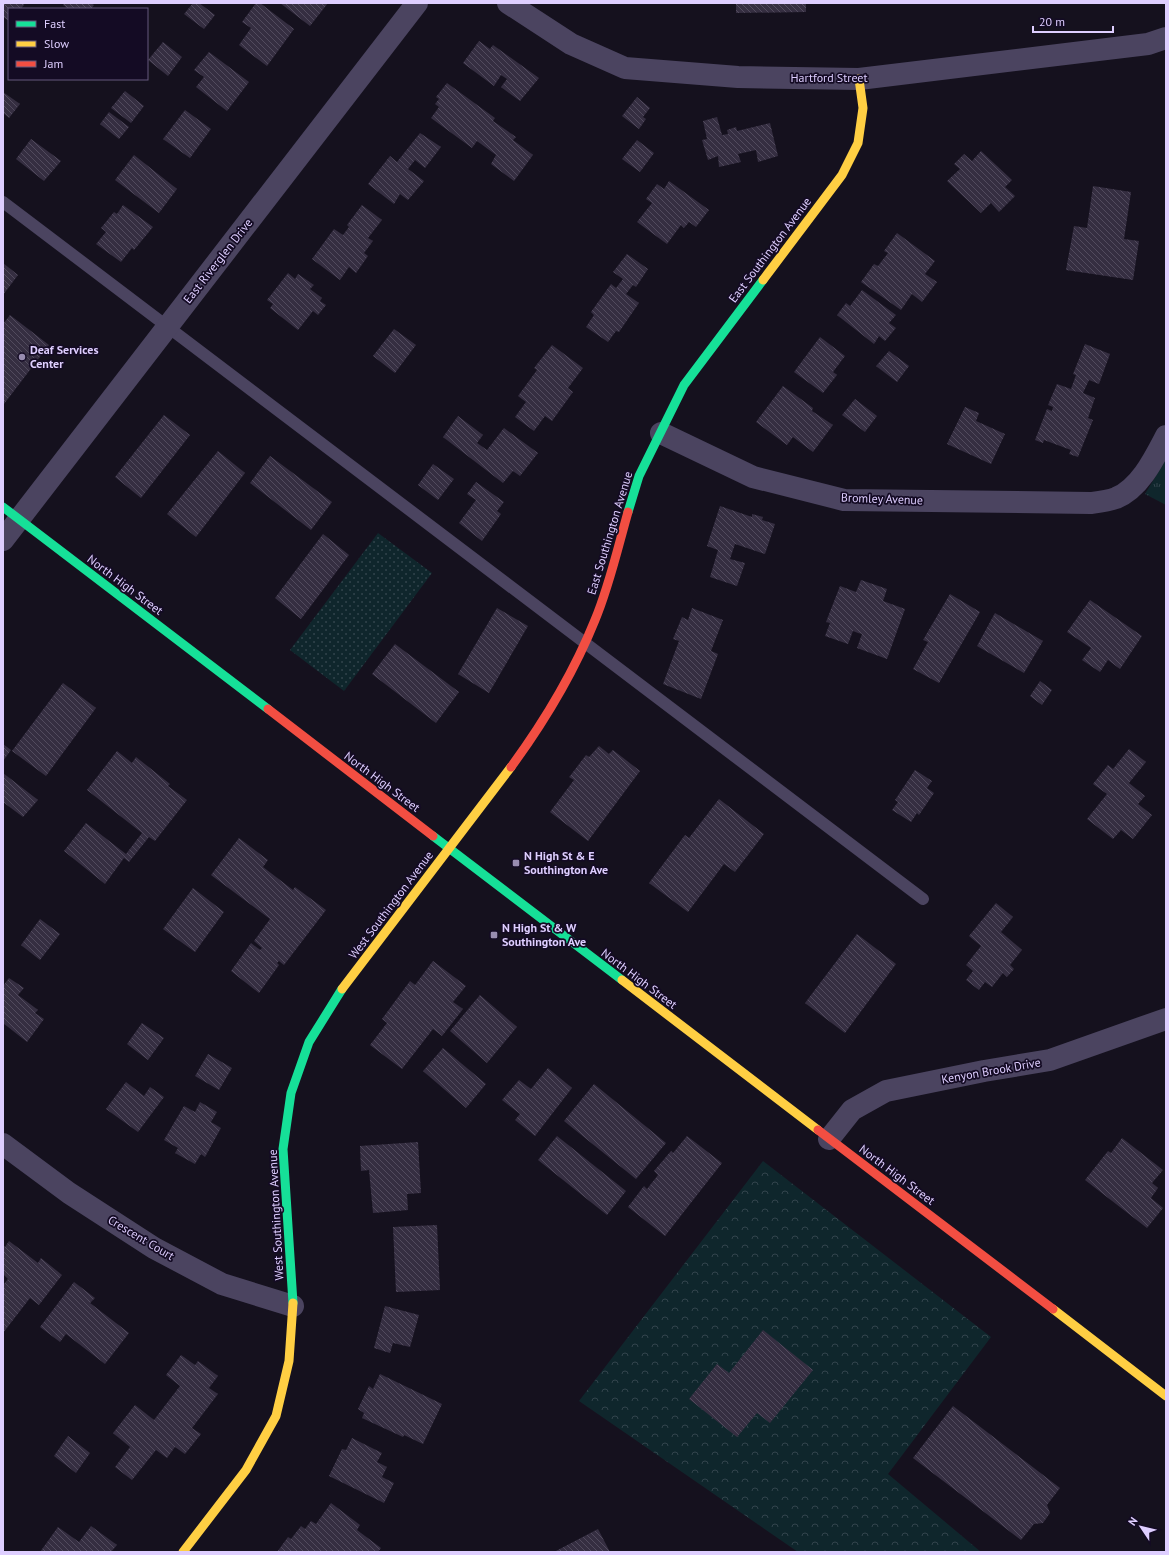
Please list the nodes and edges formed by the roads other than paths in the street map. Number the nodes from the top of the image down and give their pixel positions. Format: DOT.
graph roads {
  1 [pos="417,3"];
  2 [pos="508,3"];
  3 [pos="1166,38"];
  4 [pos="859,79"];
  5 [pos="3,202"];
  6 [pos="168,327"];
  7 [pos="661,432"];
  8 [pos="1166,436"];
  9 [pos="11,513"];
  10 [pos="3,540"];
  11 [pos="585,643"];
  12 [pos="449,848"];
  13 [pos="923,899"];
  14 [pos="1166,1019"];
  15 [pos="829,1139"];
  16 [pos="3,1144"];
  17 [pos="292,1306"];
  18 [pos="1166,1396"];
  19 [pos="183,1552"];
  1 -- 6 [label="street, East Riverglen Drive"];
  2 -- 4 [label="street, Hartford Street"];
  3 -- 4 [label="street, Hartford Street"];
  4 -- 7 [label="street, East Southington Avenue"];
  5 -- 6 [label="lane"];
  6 -- 9 [label="street, East Riverglen Drive"];
  6 -- 11 [label="lane"];
  7 -- 8 [label="street, Bromley Avenue"];
  7 -- 11 [label="street, East Southington Avenue"];
  9 -- 10 [label="street, East Riverglen Drive"];
  9 -- 12 [label="street, North High Street"];
  11 -- 12 [label="street, East Southington Avenue"];
  11 -- 13 [label="lane"];
  12 -- 15 [label="street, North High Street"];
  12 -- 17 [label="street, West Southington Avenue"];
  14 -- 15 [label="street, Kenyon Brook Drive"];
  15 -- 18 [label="street, North High Street"];
  16 -- 17 [label="street, Crescent Court"];
  17 -- 19 [label="street, West Southington Avenue"];
}
